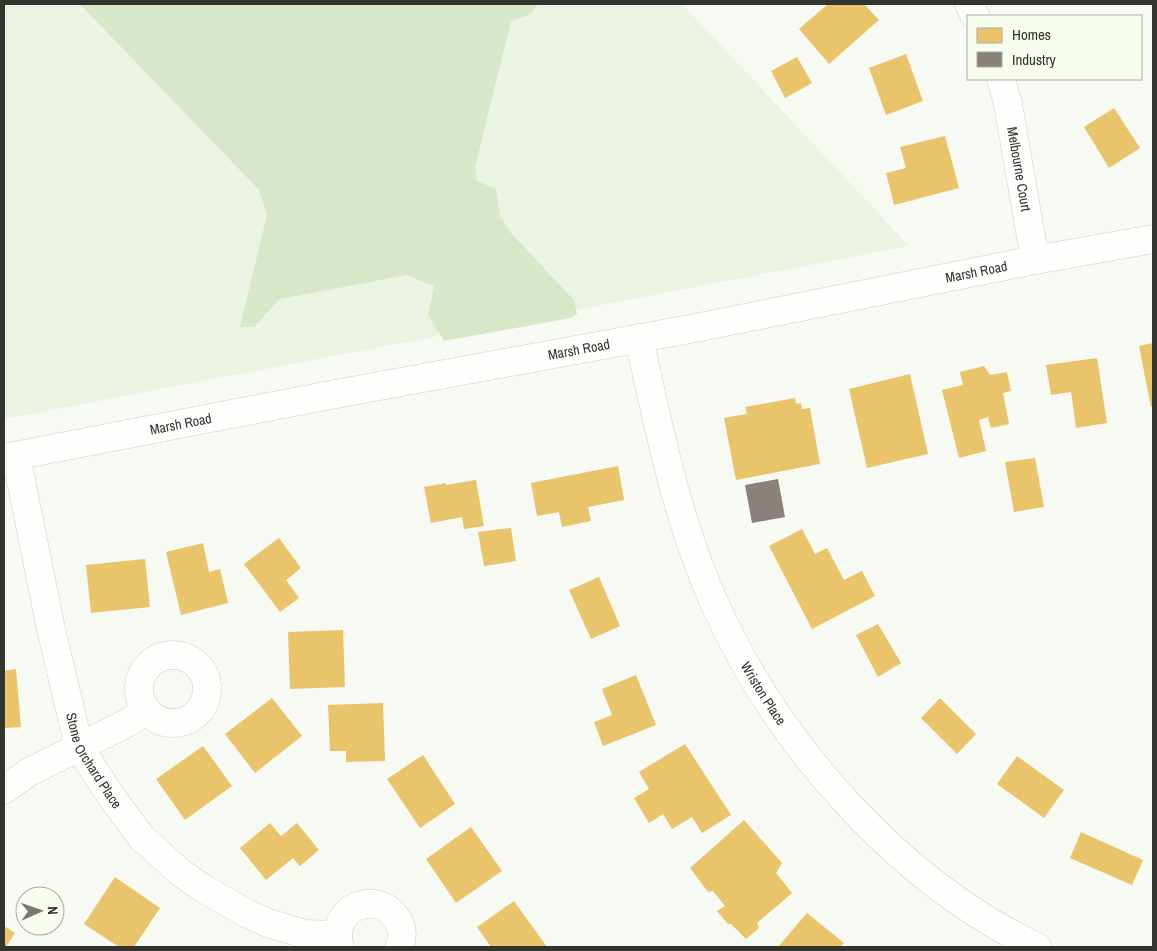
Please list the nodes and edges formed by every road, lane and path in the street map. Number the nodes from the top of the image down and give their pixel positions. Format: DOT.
graph roads {
  1 [pos="1001,80"];
  2 [pos="1153,240"];
  3 [pos="1035,260"];
  4 [pos="639,338"];
  5 [pos="10,457"];
  6 [pos="146,710"];
  7 [pos="79,747"];
  8 [pos="4,790"];
  9 [pos="339,941"];
  10 [pos="399,947"];
  11 [pos="1037,947"];
  1 -- 3 [label="street, Melbourne Court"];
  2 -- 3 [label="street, Marsh Road"];
  3 -- 4 [label="street, Marsh Road"];
  4 -- 5 [label="street, Marsh Road"];
  4 -- 11 [label="street, Wriston Place"];
  5 -- 7 [label="street, Stone Orchard Place"];
  6 -- 7 [label="street"];
  7 -- 8 [label="street"];
  7 -- 9 [label="street, Stone Orchard Place"];
  9 -- 10 [label="street, Stone Orchard Place"];
}
